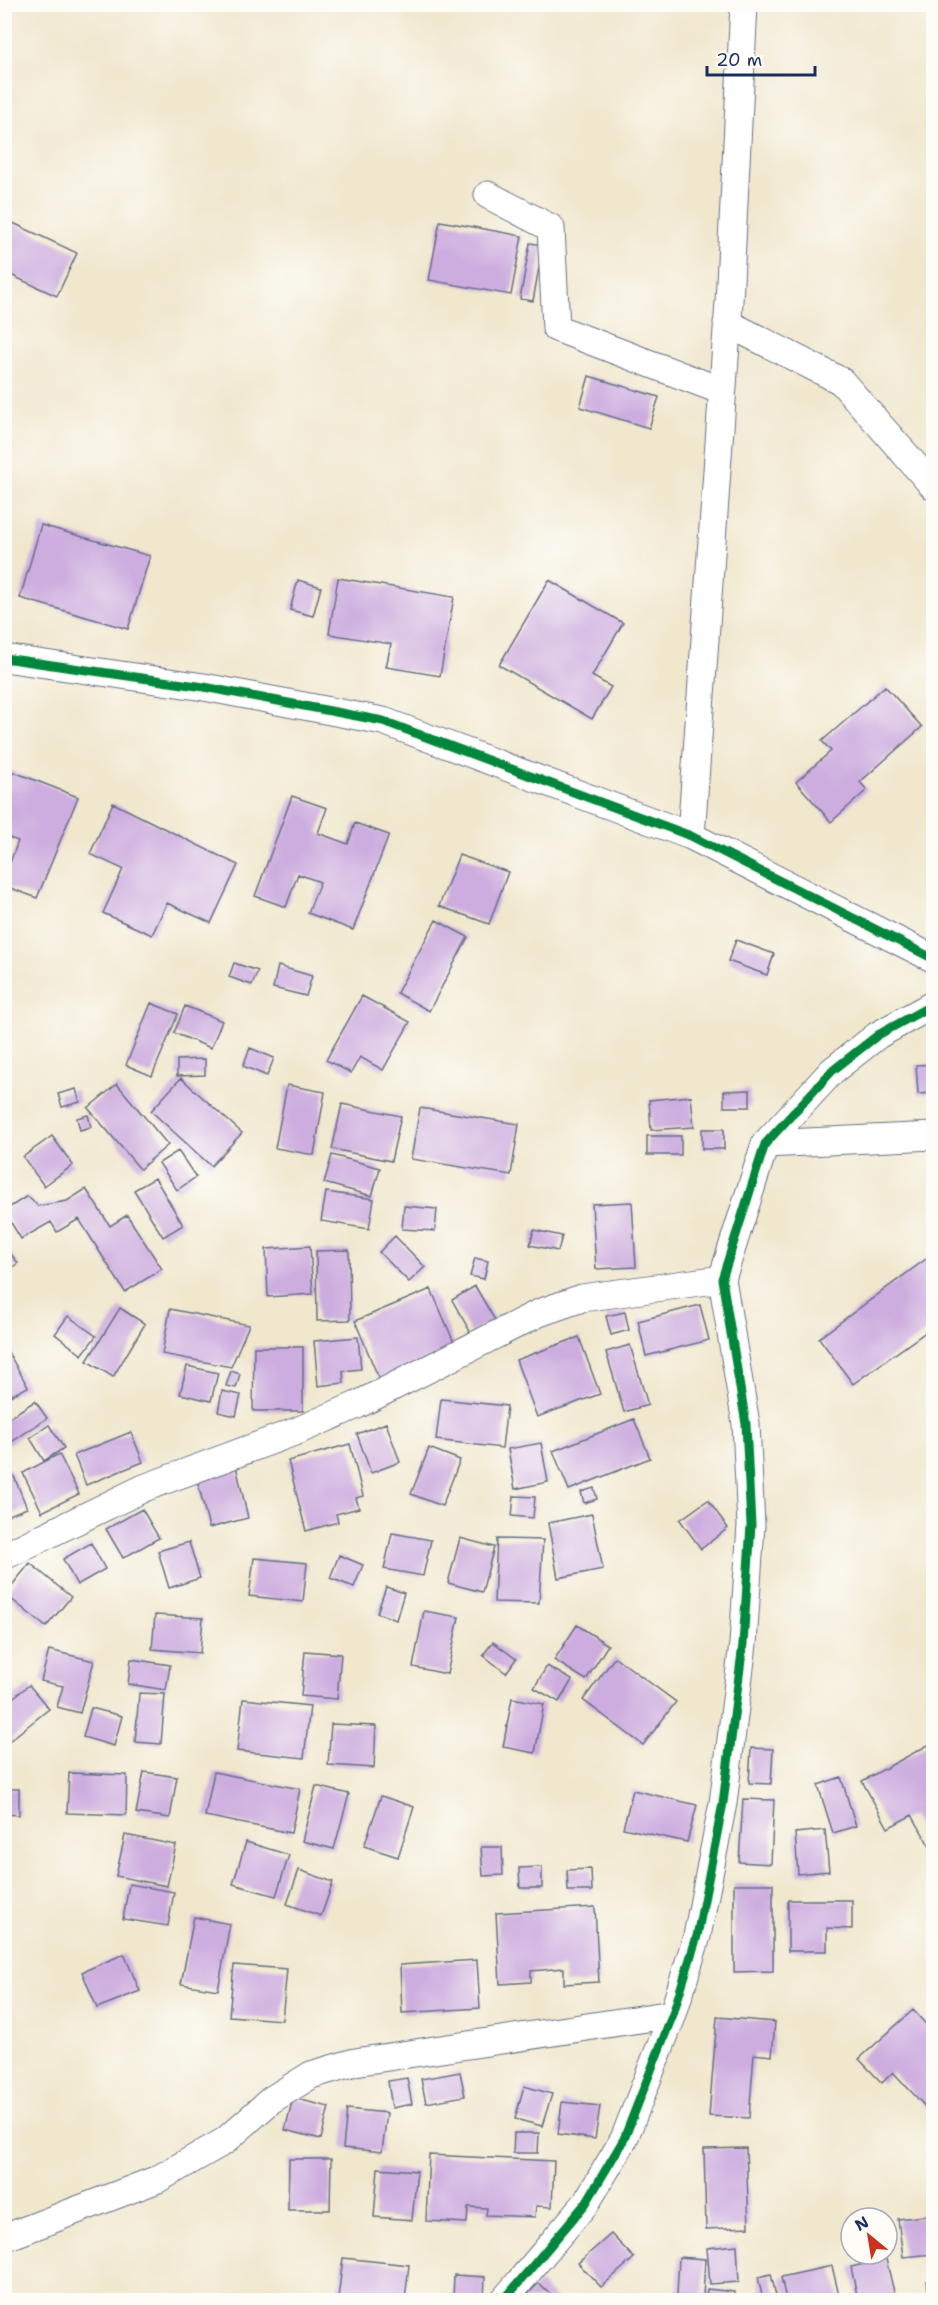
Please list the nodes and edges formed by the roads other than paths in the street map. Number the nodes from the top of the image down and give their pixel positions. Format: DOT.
graph roads {
  1 [pos="744,4"];
  2 [pos="488,195"];
  3 [pos="727,323"];
  4 [pos="722,391"];
  5 [pos="933,487"];
  6 [pos="4,657"];
  7 [pos="691,836"];
  8 [pos="933,959"];
  9 [pos="933,1004"];
  10 [pos="933,1136"];
  11 [pos="765,1144"];
  12 [pos="722,1279"];
  13 [pos="4,1556"];
  14 [pos="673,2014"];
  15 [pos="4,2238"];
  16 [pos="504,2301"];
  1 -- 3 [label="street"];
  2 -- 4 [label="street"];
  3 -- 4 [label="street"];
  3 -- 5 [label="street"];
  4 -- 7 [label="street"];
  6 -- 7 [label="street"];
  7 -- 8 [label="street"];
  9 -- 11 [label="street"];
  10 -- 11 [label="street"];
  11 -- 12 [label="street"];
  12 -- 13 [label="street"];
  12 -- 14 [label="street"];
  14 -- 15 [label="street"];
  14 -- 16 [label="street"];
}
